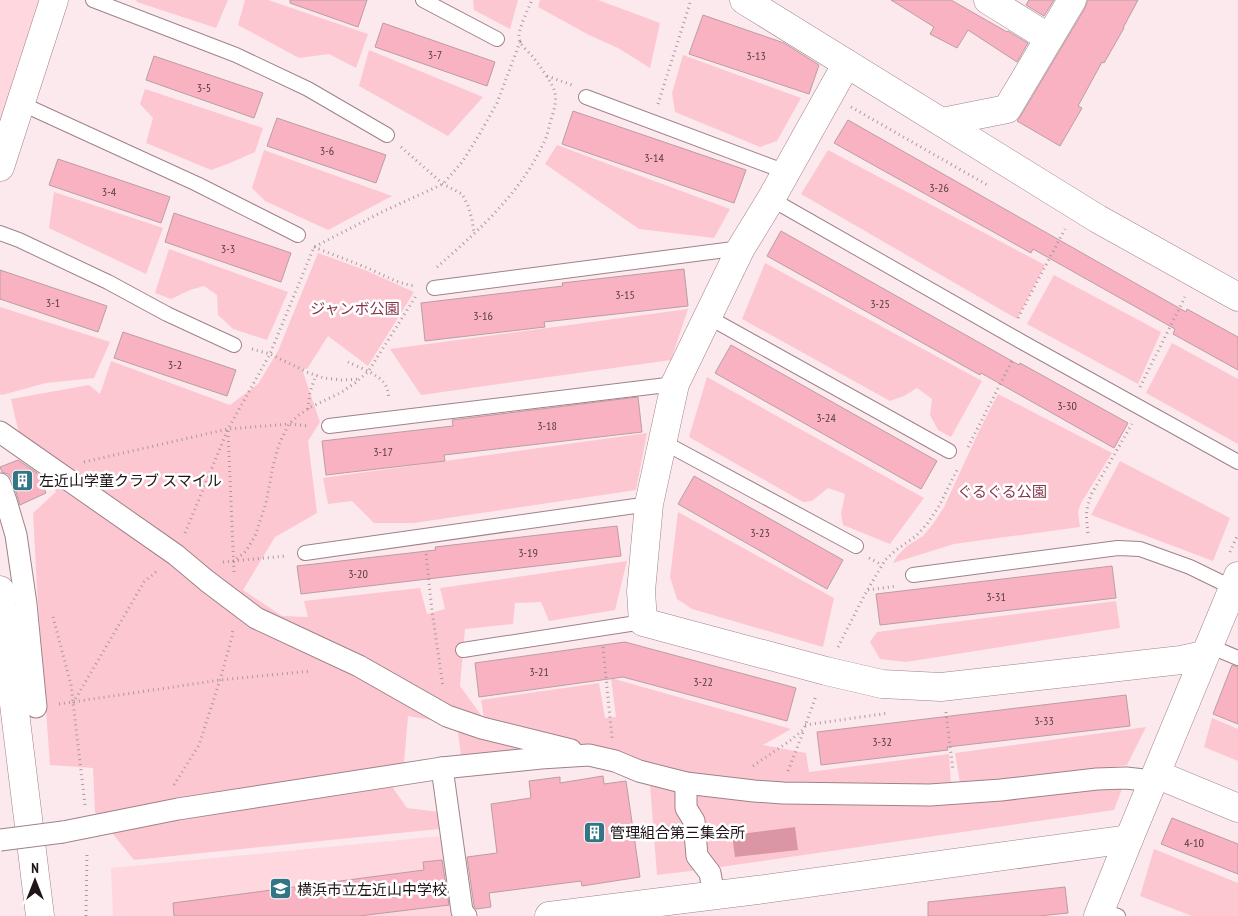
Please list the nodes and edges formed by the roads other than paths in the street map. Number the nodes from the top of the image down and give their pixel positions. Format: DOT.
graph roads {
  1 [pos="54,0"];
  2 [pos="93,0"];
  3 [pos="423,0"];
  4 [pos="744,0"];
  5 [pos="988,0"];
  6 [pos="1072,0"];
  7 [pos="1049,38"];
  8 [pos="497,39"];
  9 [pos="846,62"];
  10 [pos="586,97"];
  11 [pos="20,103"];
  12 [pos="942,122"];
  13 [pos="387,135"];
  14 [pos="0,168"];
  15 [pos="786,172"];
  16 [pos="771,199"];
  17 [pos="0,233"];
  18 [pos="298,235"];
  19 [pos="741,248"];
  20 [pos="427,287"];
  21 [pos="1238,297"];
  22 [pos="708,317"];
  23 [pos="234,345"];
  24 [pos="675,384"];
  25 [pos="329,426"];
  26 [pos="0,432"];
  27 [pos="663,442"];
  28 [pos="948,451"];
  29 [pos="1238,462"];
  30 [pos="0,484"];
  31 [pos="649,504"];
  32 [pos="856,546"];
  33 [pos="305,553"];
  34 [pos="913,575"];
  35 [pos="1236,582"];
  36 [pos="0,590"];
  37 [pos="643,622"];
  38 [pos="463,650"];
  39 [pos="1207,651"];
  40 [pos="1238,658"];
  41 [pos="36,706"];
  42 [pos="589,755"];
  43 [pos="442,768"];
  44 [pos="1155,778"];
  45 [pos="686,783"];
  46 [pos="1238,808"];
  47 [pos="1129,839"];
  48 [pos="0,840"];
  49 [pos="714,896"];
  50 [pos="1106,914"];
  51 [pos="40,916"];
  52 [pos="466,916"];
  53 [pos="549,916"];
  1 -- 11 [label="street"];
  2 -- 13 [label="lane"];
  3 -- 8 [label="lane"];
  4 -- 9 [label="street"];
  5 -- 7 [label="street"];
  6 -- 7 [label="street"];
  7 -- 12 [label="street"];
  9 -- 12 [label="street"];
  9 -- 15 [label="street"];
  10 -- 15 [label="lane"];
  11 -- 14 [label="street"];
  11 -- 18 [label="lane"];
  12 -- 21 [label="street"];
  15 -- 16 [label="street"];
  16 -- 19 [label="street"];
  16 -- 29 [label="lane"];
  17 -- 23 [label="lane"];
  19 -- 20 [label="lane"];
  19 -- 22 [label="street"];
  22 -- 24 [label="street"];
  22 -- 28 [label="lane"];
  24 -- 25 [label="lane"];
  24 -- 27 [label="street"];
  26 -- 42 [label="street"];
  27 -- 31 [label="street"];
  27 -- 32 [label="lane"];
  30 -- 41 [label="street"];
  31 -- 33 [label="lane"];
  31 -- 37 [label="street"];
  34 -- 35 [label="lane"];
  35 -- 39 [label="street"];
  36 -- 51 [label="street"];
  37 -- 38 [label="lane"];
  37 -- 39 [label="street"];
  39 -- 40 [label="lane"];
  39 -- 44 [label="street"];
  42 -- 43 [label="street"];
  42 -- 45 [label="street"];
  43 -- 48 [label="street, bridge"];
  43 -- 52 [label="street"];
  44 -- 45 [label="street"];
  44 -- 46 [label="street"];
  44 -- 47 [label="street"];
  45 -- 49 [label="street"];
  47 -- 49 [label="street"];
  47 -- 50 [label="street"];
  49 -- 53 [label="street"];
}
